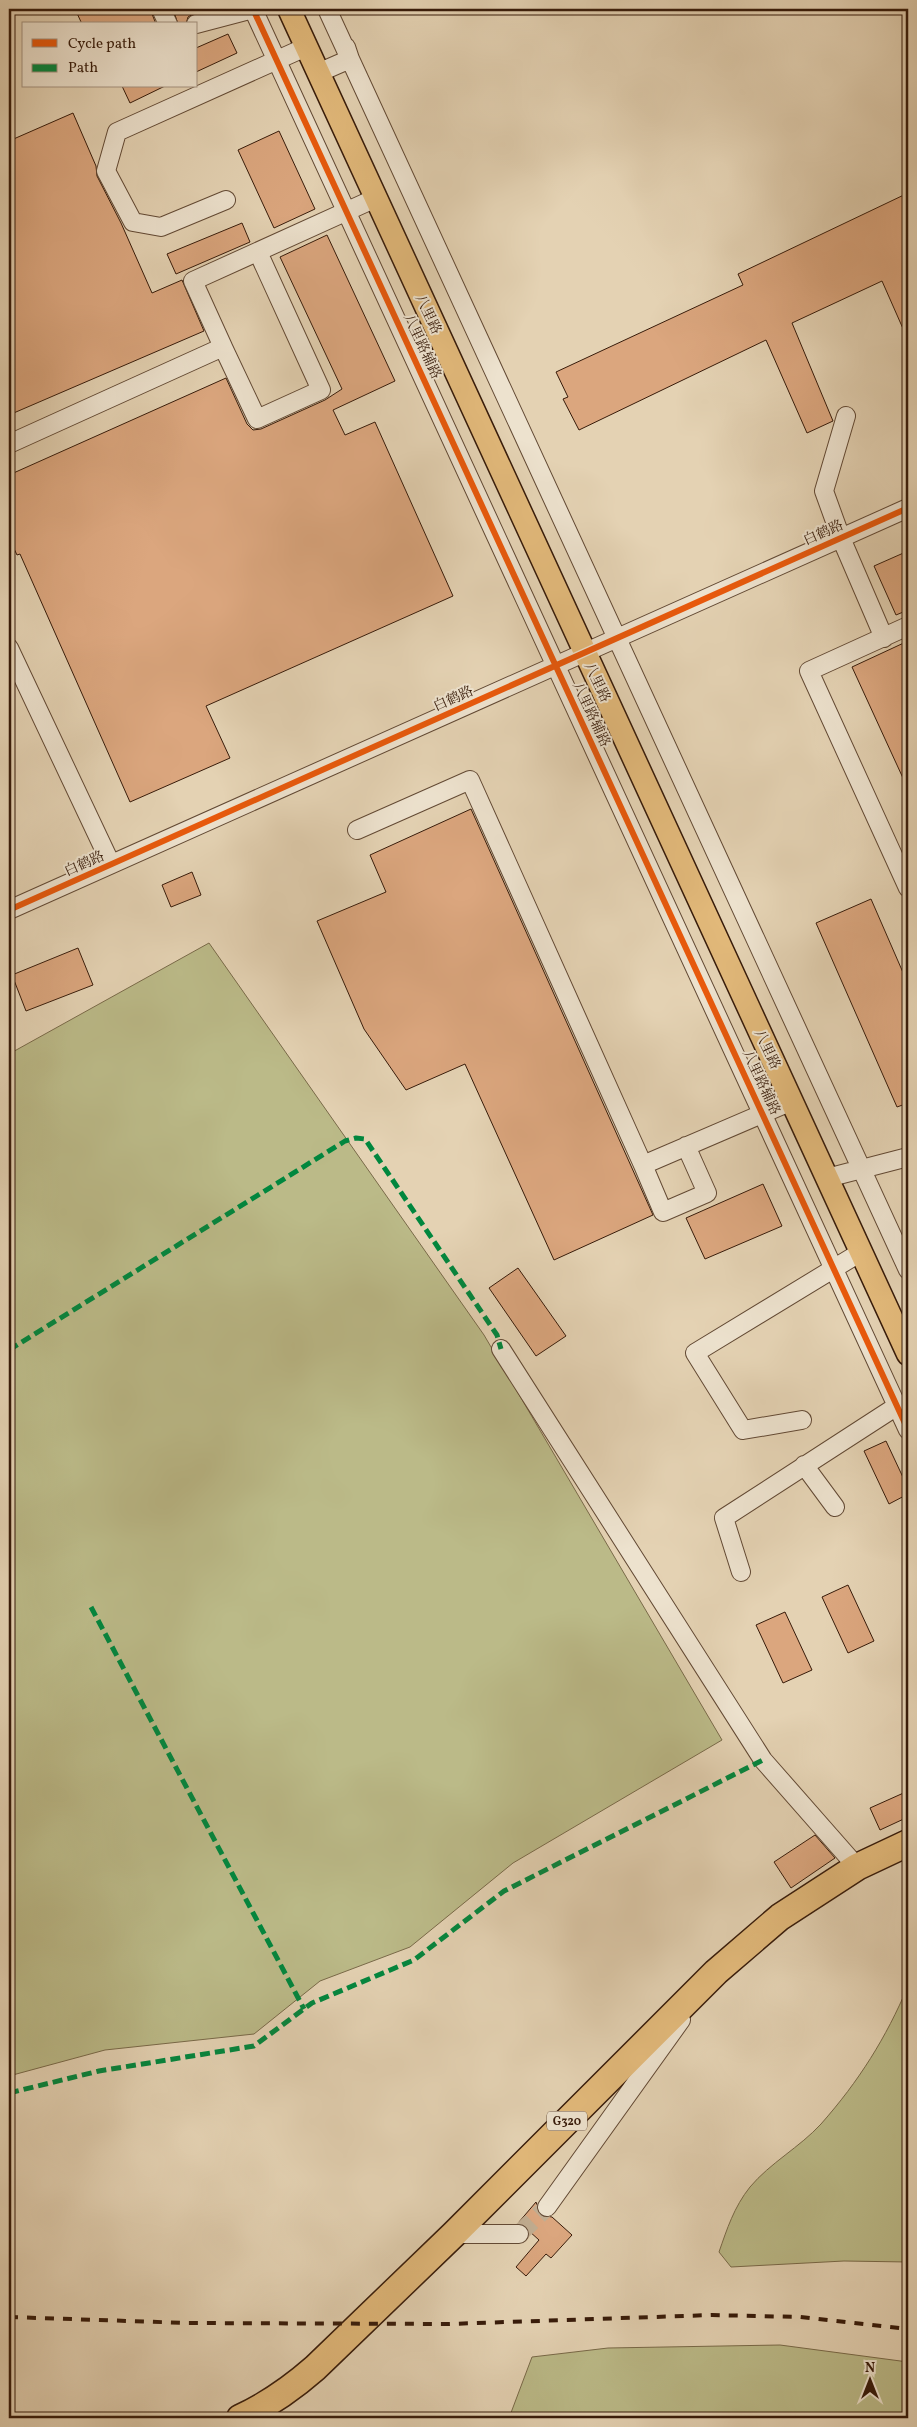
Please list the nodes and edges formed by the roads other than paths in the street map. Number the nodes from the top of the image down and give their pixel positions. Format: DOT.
graph roads {
  1 [pos="161,9"];
  2 [pos="254,9"];
  3 [pos="289,9"];
  4 [pos="327,9"];
  5 [pos="334,9"];
  6 [pos="167,22"];
  7 [pos="198,23"];
  8 [pos="306,47"];
  9 [pos="350,59"];
  10 [pos="277,60"];
  11 [pos="318,73"];
  12 [pos="376,198"];
  13 [pos="226,200"];
  14 [pos="347,211"];
  15 [pos="258,252"];
  16 [pos="223,347"];
  17 [pos="846,416"];
  18 [pos="9,444"];
  19 [pos="908,508"];
  20 [pos="841,538"];
  21 [pos="908,626"];
  22 [pos="617,638"];
  23 [pos="884,638"];
  24 [pos="9,648"];
  25 [pos="585,652"];
  26 [pos="556,665"];
  27 [pos="357,830"];
  28 [pos="903,863"];
  29 [pos="111,864"];
  30 [pos="908,888"];
  31 [pos="9,910"];
  32 [pos="792,1101"];
  33 [pos="762,1114"];
  34 [pos="686,1146"];
  35 [pos="908,1157"];
  36 [pos="643,1165"];
  37 [pos="862,1169"];
  38 [pos="827,1178"];
  39 [pos="861,1252"];
  40 [pos="834,1269"];
  41 [pos="908,1270"];
  42 [pos="501,1349"];
  43 [pos="908,1354"];
  44 [pos="897,1406"];
  45 [pos="802,1420"];
  46 [pos="908,1430"];
  47 [pos="804,1465"];
  48 [pos="835,1507"];
  49 [pos="741,1572"];
  50 [pos="908,1843"];
  51 [pos="857,1867"];
  52 [pos="716,1972"];
  53 [pos="548,2207"];
  54 [pos="454,2234"];
  55 [pos="519,2234"];
  56 [pos="240,2418"];
  1 -- 6 [label="street"];
  2 -- 7 [label="street"];
  2 -- 10 [label="street, 八里路辅路"];
  3 -- 8 [label="main road, 八里路"];
  4 -- 9 [label="street"];
  5 -- 9 [label="street"];
  8 -- 10 [label="street"];
  8 -- 11 [label="main road, 八里路"];
  9 -- 11 [label="street"];
  9 -- 22 [label="street"];
  10 -- 13 [label="street"];
  10 -- 14 [label="street, 八里路辅路"];
  11 -- 12 [label="main road, 八里路"];
  12 -- 14 [label="street"];
  12 -- 25 [label="main road, 八里路"];
  14 -- 15 [label="street"];
  14 -- 26 [label="street, 八里路辅路"];
  15 -- 16 [label="street"];
  15 -- 16 [label="street"];
  16 -- 18 [label="street"];
  17 -- 20 [label="street"];
  19 -- 20 [label="street, 白鹤路"];
  20 -- 22 [label="street, 白鹤路"];
  20 -- 23 [label="street"];
  21 -- 23 [label="street"];
  22 -- 25 [label="street, 白鹤路"];
  22 -- 37 [label="street"];
  23 -- 28 [label="street"];
  24 -- 29 [label="street"];
  25 -- 26 [label="street, 白鹤路"];
  25 -- 32 [label="main road, 八里路"];
  26 -- 29 [label="street, 白鹤路"];
  26 -- 33 [label="street, 八里路辅路"];
  27 -- 36 [label="street"];
  28 -- 30 [label="street"];
  29 -- 31 [label="street, 白鹤路"];
  32 -- 33 [label="street"];
  32 -- 38 [label="main road, 八里路"];
  33 -- 34 [label="street"];
  33 -- 40 [label="street, 八里路辅路"];
  34 -- 36 [label="street"];
  34 -- 36 [label="street"];
  35 -- 37 [label="street"];
  37 -- 38 [label="street"];
  37 -- 41 [label="street"];
  38 -- 39 [label="main road, 八里路"];
  39 -- 40 [label="street"];
  39 -- 43 [label="main road, 八里路"];
  40 -- 44 [label="street, 八里路辅路"];
  40 -- 45 [label="street"];
  42 -- 51 [label="street"];
  44 -- 46 [label="street, 八里路辅路"];
  44 -- 47 [label="street"];
  47 -- 48 [label="street"];
  47 -- 49 [label="street"];
  50 -- 51 [label="highway, G320"];
  51 -- 52 [label="highway, G320"];
  52 -- 53 [label="street"];
  52 -- 54 [label="highway, G320"];
  54 -- 55 [label="street"];
  54 -- 56 [label="highway, G320"];
}
